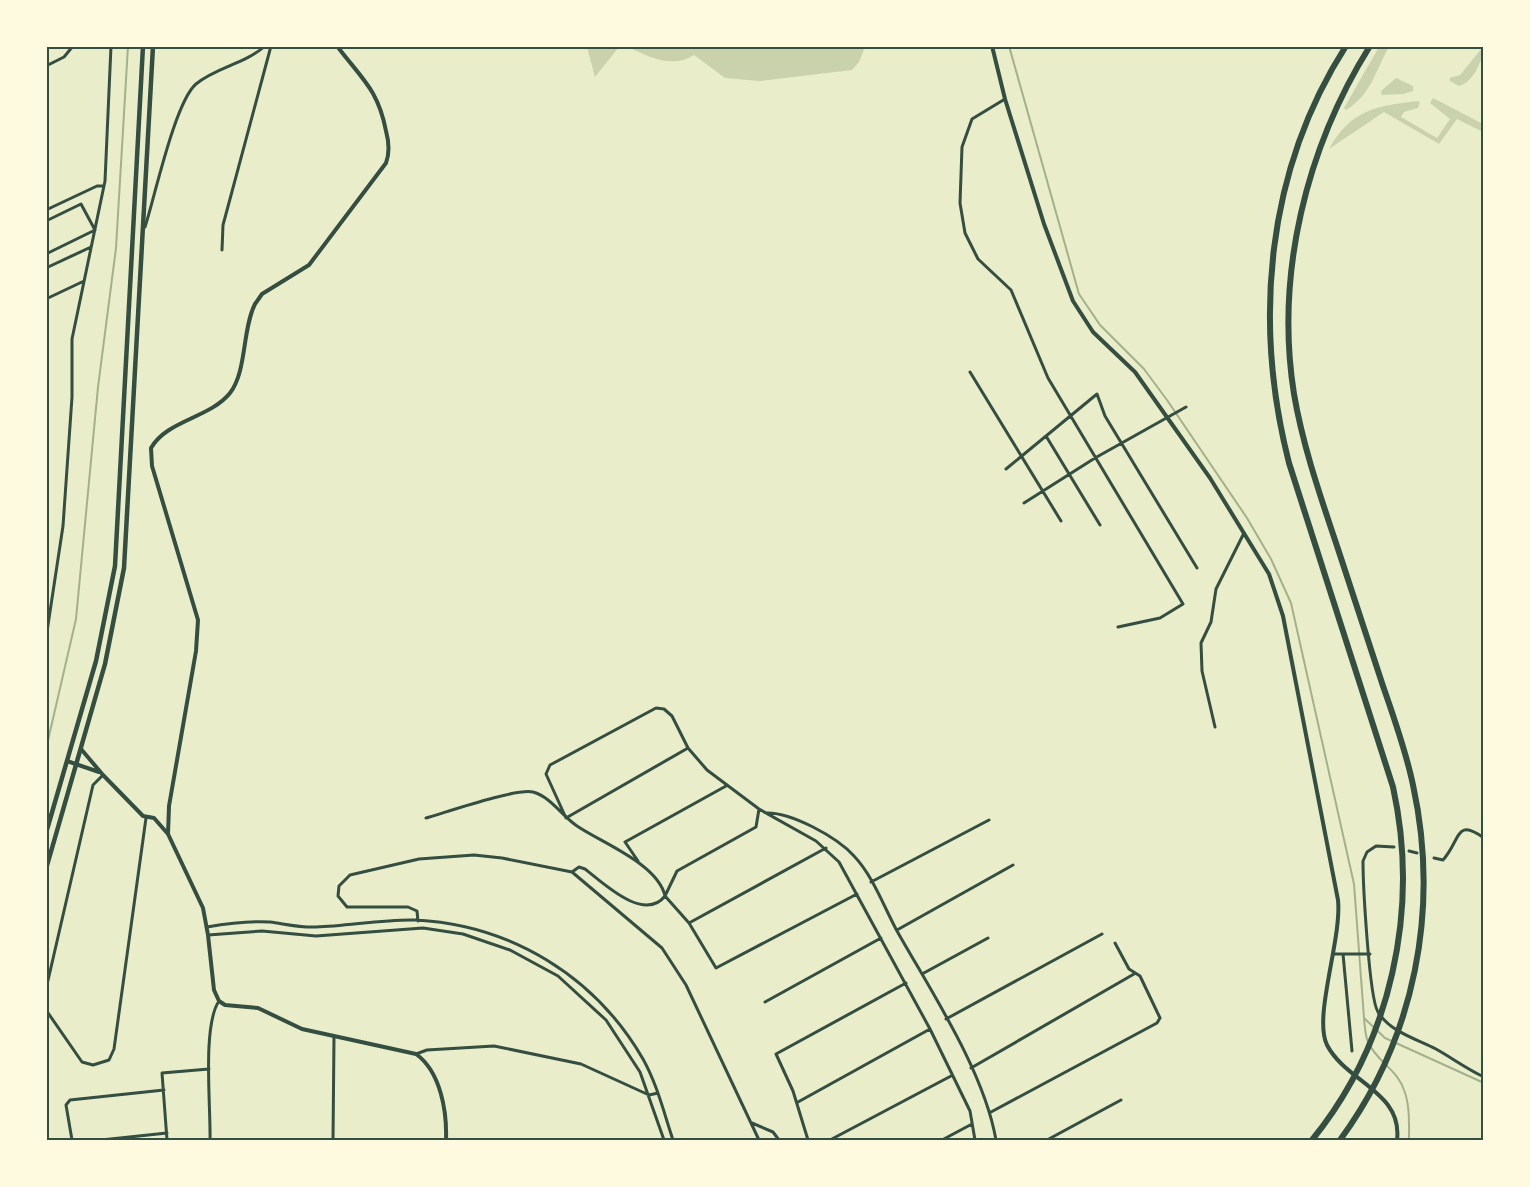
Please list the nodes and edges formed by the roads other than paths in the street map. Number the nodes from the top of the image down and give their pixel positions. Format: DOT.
graph roads {
  1 [pos="73,46"];
  2 [pos="111,46"];
  3 [pos="143,46"];
  4 [pos="153,46"];
  5 [pos="265,46"];
  6 [pos="271,46"];
  7 [pos="337,46"];
  8 [pos="992,46"];
  9 [pos="1346,46"];
  10 [pos="1370,46"];
  11 [pos="46,66"];
  12 [pos="1005,99"];
  13 [pos="102,186"];
  14 [pos="46,210"];
  15 [pos="46,221"];
  16 [pos="95,231"];
  17 [pos="142,234"];
  18 [pos="91,247"];
  19 [pos="222,250"];
  20 [pos="46,254"];
  21 [pos="46,268"];
  22 [pos="84,281"];
  23 [pos="46,299"];
  24 [pos="970,372"];
  25 [pos="1186,407"];
  26 [pos="1069,414"];
  27 [pos="1168,415"];
  28 [pos="1046,436"];
  29 [pos="1121,443"];
  30 [pos="1021,457"];
  31 [pos="1095,458"];
  32 [pos="1006,469"];
  33 [pos="1069,474"];
  34 [pos="1042,491"];
  35 [pos="1024,503"];
  36 [pos="1061,521"];
  37 [pos="1100,525"];
  38 [pos="1245,533"];
  39 [pos="1197,568"];
  40 [pos="1118,627"];
  41 [pos="46,638"];
  42 [pos="1215,726"];
  43 [pos="81,748"];
  44 [pos="688,748"];
  45 [pos="67,761"];
  46 [pos="76,763"];
  47 [pos="101,774"];
  48 [pos="726,786"];
  49 [pos="759,809"];
  50 [pos="764,813"];
  51 [pos="146,818"];
  52 [pos="426,818"];
  53 [pos="566,818"];
  54 [pos="989,820"];
  55 [pos="46,833"];
  56 [pos="168,834"];
  57 [pos="1484,838"];
  58 [pos="1394,847"];
  59 [pos="826,849"];
  60 [pos="1409,851"];
  61 [pos="1417,854"];
  62 [pos="1434,858"];
  63 [pos="642,866"];
  64 [pos="1013,866"];
  65 [pos="46,869"];
  66 [pos="572,872"];
  67 [pos="871,882"];
  68 [pos="857,894"];
  69 [pos="665,896"];
  70 [pos="418,921"];
  71 [pos="689,923"];
  72 [pos="207,927"];
  73 [pos="897,930"];
  74 [pos="1102,934"];
  75 [pos="208,935"];
  76 [pos="881,938"];
  77 [pos="988,938"];
  78 [pos="1115,943"];
  79 [pos="1334,954"];
  80 [pos="1344,954"];
  81 [pos="1368,954"];
  82 [pos="922,974"];
  83 [pos="1134,974"];
  84 [pos="906,983"];
  85 [pos="46,989"];
  86 [pos="219,1001"];
  87 [pos="765,1002"];
  88 [pos="46,1010"];
  89 [pos="946,1019"];
  90 [pos="930,1029"];
  91 [pos="334,1036"];
  92 [pos="1352,1051"];
  93 [pos="416,1054"];
  94 [pos="971,1068"];
  95 [pos="208,1069"];
  96 [pos="951,1076"];
  97 [pos="1484,1077"];
  98 [pos="164,1090"];
  99 [pos="658,1093"];
  100 [pos="649,1095"];
  101 [pos="1121,1100"];
  102 [pos="797,1102"];
  103 [pos="991,1112"];
  104 [pos="750,1122"];
  105 [pos="972,1124"];
  106 [pos="167,1133"];
  107 [pos="72,1140"];
  108 [pos="101,1140"];
  109 [pos="167,1140"];
  110 [pos="210,1140"];
  111 [pos="333,1140"];
  112 [pos="446,1140"];
  113 [pos="664,1140"];
  114 [pos="673,1140"];
  115 [pos="759,1140"];
  116 [pos="779,1140"];
  117 [pos="808,1140"];
  118 [pos="830,1140"];
  119 [pos="942,1140"];
  120 [pos="975,1140"];
  121 [pos="996,1140"];
  122 [pos="1047,1140"];
  123 [pos="1312,1140"];
  124 [pos="1340,1140"];
  125 [pos="1397,1140"];
  1 -- 11 [label="street"];
  2 -- 13 [label="street"];
  3 -- 45 [label="main road"];
  4 -- 17 [label="main road"];
  5 -- 17 [label="street"];
  6 -- 19 [label="street"];
  7 -- 56 [label="street"];
  8 -- 12 [label="street"];
  9 -- 123 [label="highway"];
  10 -- 124 [label="highway"];
  12 -- 26 [label="street"];
  12 -- 27 [label="street"];
  13 -- 14 [label="street"];
  13 -- 16 [label="street"];
  15 -- 16 [label="street"];
  16 -- 18 [label="street"];
  16 -- 20 [label="street"];
  17 -- 43 [label="main road"];
  18 -- 21 [label="street"];
  18 -- 22 [label="street"];
  22 -- 23 [label="street"];
  22 -- 41 [label="street"];
  24 -- 30 [label="street"];
  25 -- 27 [label="street"];
  26 -- 28 [label="street"];
  26 -- 29 [label="street"];
  26 -- 31 [label="street"];
  27 -- 29 [label="street"];
  27 -- 38 [label="street"];
  28 -- 30 [label="street"];
  28 -- 33 [label="street"];
  29 -- 31 [label="street"];
  29 -- 39 [label="street"];
  30 -- 32 [label="street"];
  30 -- 34 [label="street"];
  31 -- 33 [label="street"];
  31 -- 40 [label="street"];
  33 -- 34 [label="street"];
  33 -- 37 [label="street"];
  34 -- 35 [label="street"];
  34 -- 36 [label="street"];
  38 -- 42 [label="street"];
  38 -- 79 [label="street"];
  43 -- 46 [label="main road"];
  43 -- 47 [label="street"];
  44 -- 48 [label="street"];
  44 -- 53 [label="street"];
  44 -- 53 [label="street"];
  45 -- 46 [label="street"];
  45 -- 55 [label="main road"];
  46 -- 47 [label="street"];
  46 -- 65 [label="main road"];
  47 -- 51 [label="street"];
  47 -- 85 [label="street"];
  48 -- 49 [label="street"];
  48 -- 63 [label="street"];
  49 -- 50 [label="street"];
  49 -- 69 [label="street"];
  50 -- 59 [label="street"];
  50 -- 67 [label="street"];
  51 -- 56 [label="street"];
  51 -- 88 [label="street"];
  52 -- 53 [label="street"];
  53 -- 63 [label="street"];
  54 -- 67 [label="street"];
  56 -- 72 [label="street"];
  57 -- 62 [label="street"];
  58 -- 81 [label="street"];
  59 -- 68 [label="street"];
  59 -- 71 [label="street"];
  60 -- 61 [label="street"];
  63 -- 69 [label="street"];
  64 -- 73 [label="street"];
  66 -- 69 [label="street"];
  66 -- 70 [label="street"];
  66 -- 104 [label="street"];
  67 -- 73 [label="street"];
  68 -- 71 [label="street"];
  68 -- 76 [label="street"];
  69 -- 71 [label="street"];
  70 -- 72 [label="street"];
  70 -- 99 [label="street"];
  72 -- 75 [label="street"];
  73 -- 82 [label="street"];
  74 -- 89 [label="street"];
  75 -- 86 [label="street"];
  75 -- 100 [label="street"];
  76 -- 84 [label="street"];
  76 -- 87 [label="street"];
  77 -- 82 [label="street"];
  78 -- 83 [label="street"];
  79 -- 80 [label="street"];
  79 -- 125 [label="street"];
  80 -- 81 [label="street"];
  80 -- 92 [label="street"];
  81 -- 97 [label="street"];
  82 -- 89 [label="street"];
  83 -- 94 [label="street"];
  83 -- 103 [label="street"];
  84 -- 90 [label="street"];
  84 -- 102 [label="street"];
  86 -- 91 [label="street"];
  86 -- 95 [label="street"];
  89 -- 94 [label="street"];
  90 -- 96 [label="street"];
  90 -- 102 [label="street"];
  91 -- 93 [label="street"];
  91 -- 111 [label="street"];
  93 -- 100 [label="street"];
  93 -- 112 [label="street"];
  94 -- 103 [label="street"];
  95 -- 98 [label="street"];
  95 -- 110 [label="street"];
  96 -- 105 [label="street"];
  96 -- 118 [label="street"];
  98 -- 106 [label="street"];
  98 -- 107 [label="street"];
  99 -- 100 [label="street"];
  99 -- 114 [label="street"];
  100 -- 113 [label="street"];
  101 -- 122 [label="street"];
  102 -- 117 [label="street"];
  103 -- 121 [label="street"];
  104 -- 115 [label="street"];
  104 -- 116 [label="street"];
  105 -- 119 [label="street"];
  105 -- 120 [label="street"];
  106 -- 108 [label="street"];
  106 -- 109 [label="street"];
}
